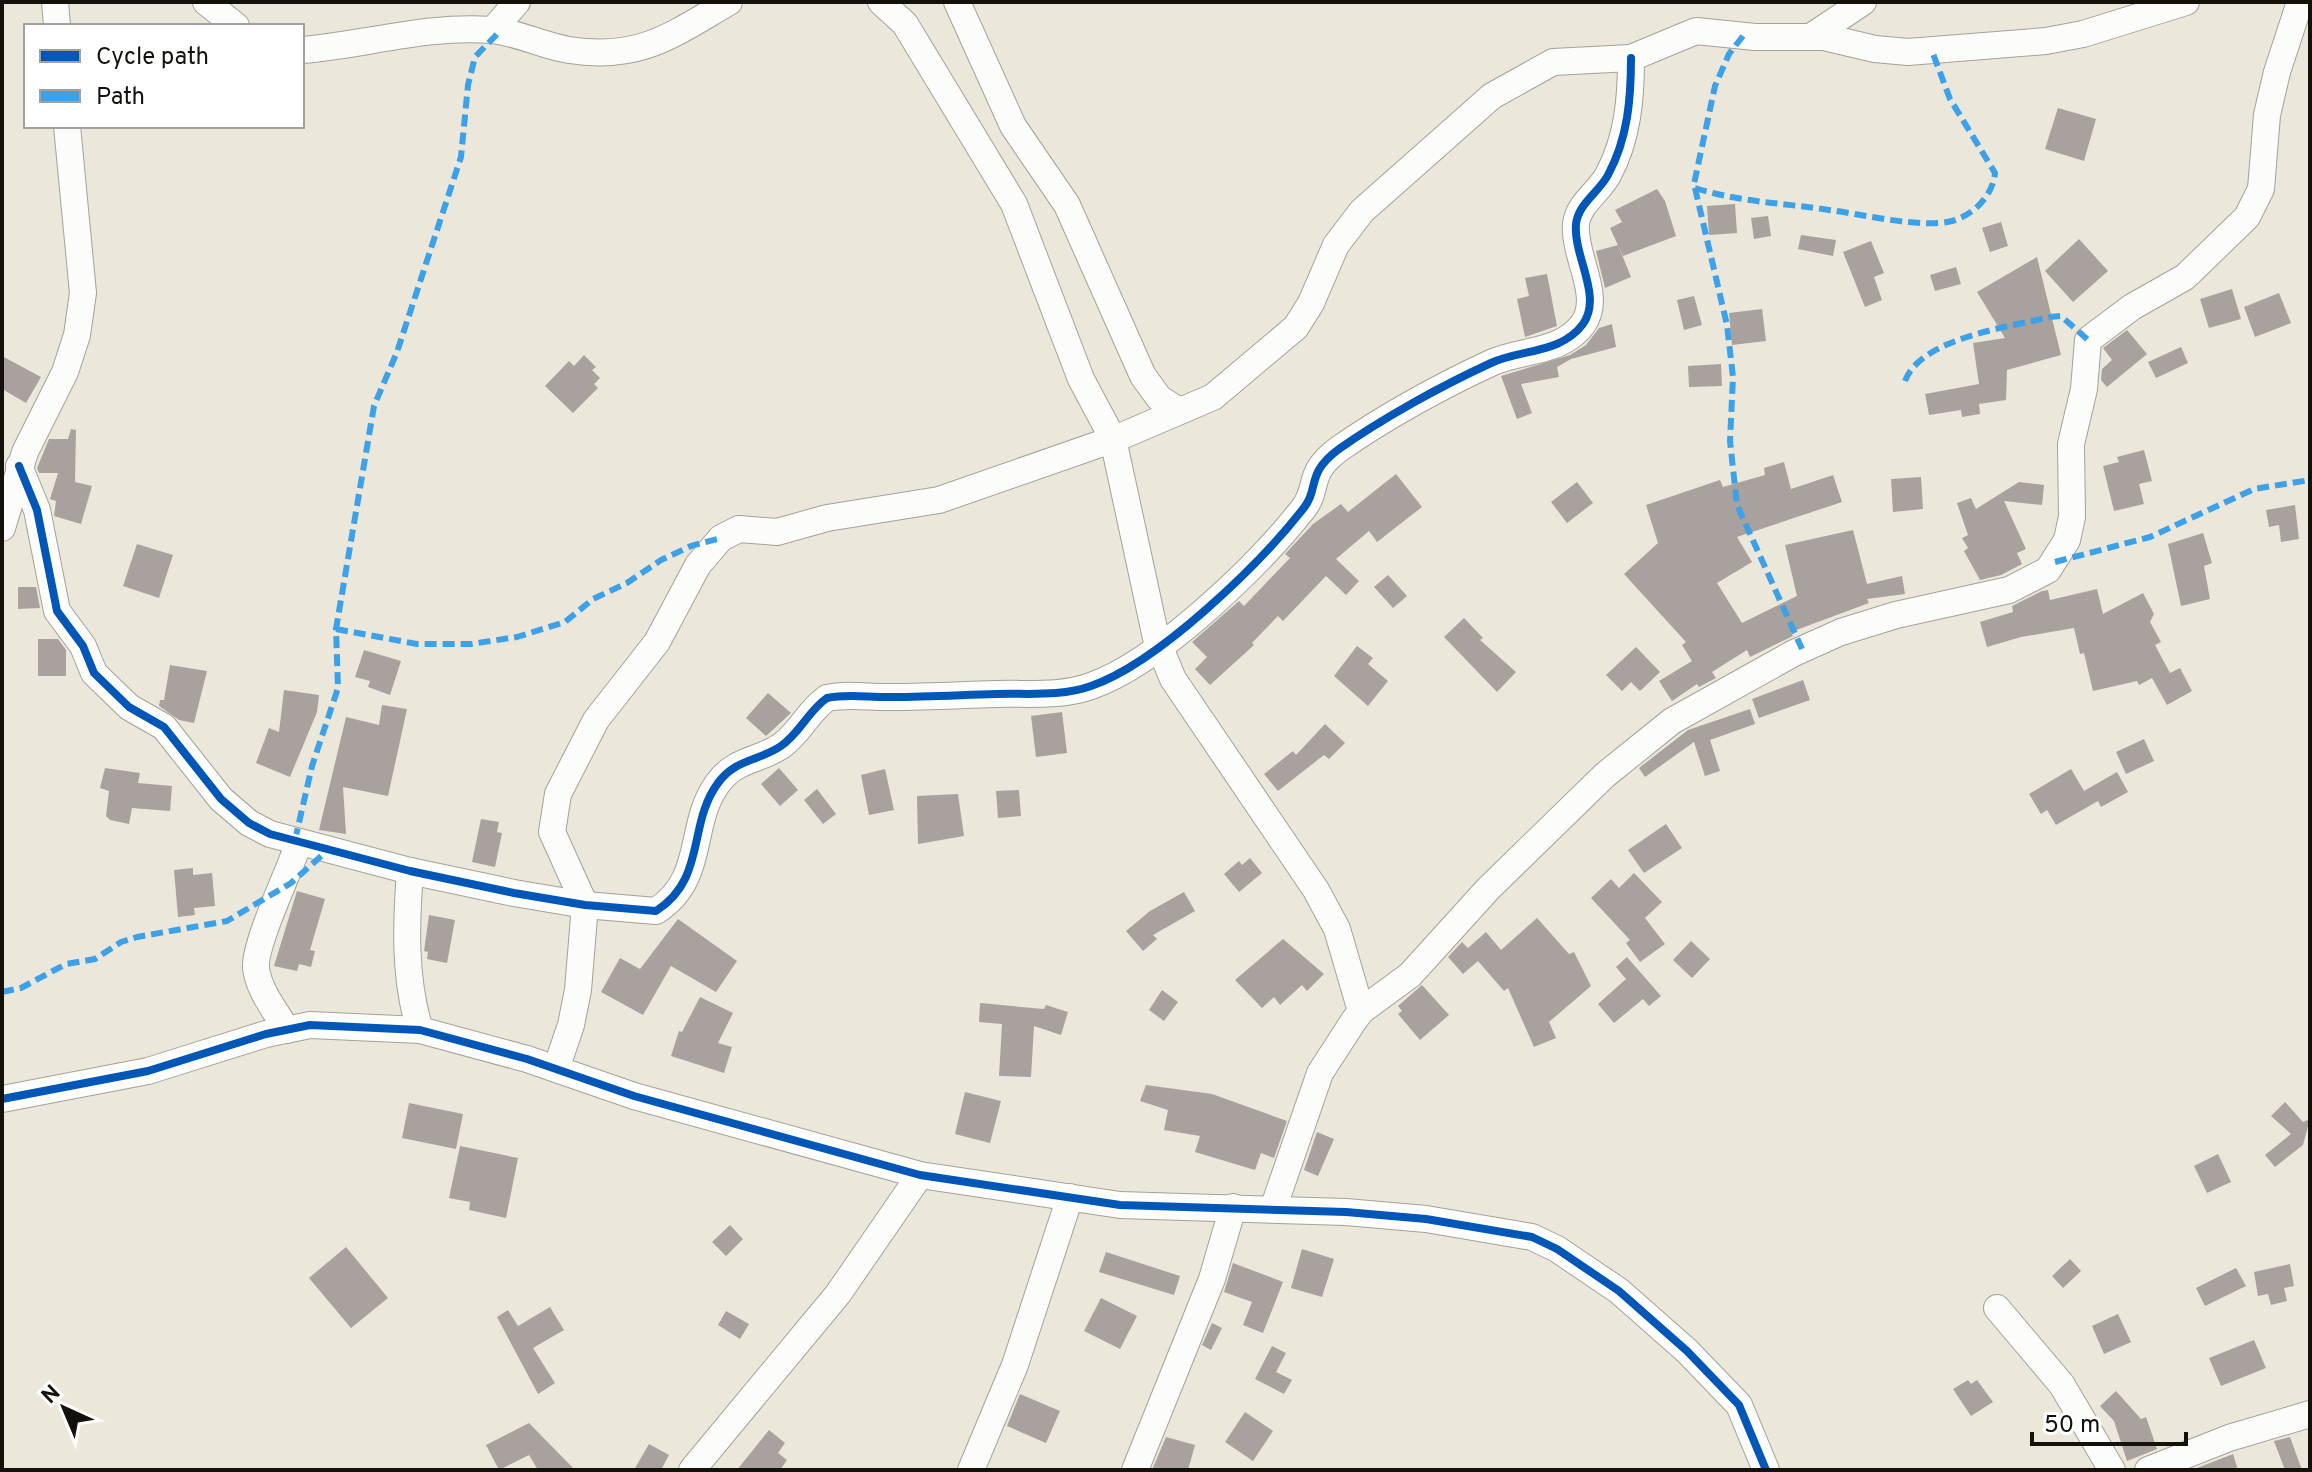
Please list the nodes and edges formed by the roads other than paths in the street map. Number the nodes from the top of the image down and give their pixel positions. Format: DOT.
graph roads {
  1 [pos="55,2"];
  2 [pos="206,2"];
  3 [pos="517,2"];
  4 [pos="729,2"];
  5 [pos="881,2"];
  6 [pos="957,2"];
  7 [pos="1863,2"];
  8 [pos="2186,2"];
  9 [pos="2300,2"];
  10 [pos="57,24"];
  11 [pos="234,24"];
  12 [pos="493,30"];
  13 [pos="1812,36"];
  14 [pos="304,50"];
  15 [pos="1631,58"];
  16 [pos="67,128"];
  17 [pos="1179,411"];
  18 [pos="1113,439"];
  19 [pos="11,477"];
  20 [pos="2,528"];
  21 [pos="1159,648"];
  22 [pos="299,842"];
  23 [pos="410,871"];
  24 [pos="585,905"];
  25 [pos="1361,1011"];
  26 [pos="287,1030"];
  27 [pos="420,1030"];
  28 [pos="556,1069"];
  29 [pos="7,1093"];
  30 [pos="920,1175"];
  31 [pos="1070,1197"];
  32 [pos="1233,1207"];
  33 [pos="1273,1209"];
  34 [pos="1997,1308"];
  35 [pos="2310,1414"];
  36 [pos="692,1470"];
  37 [pos="971,1470"];
  38 [pos="1135,1470"];
  39 [pos="1766,1470"];
  40 [pos="2112,1470"];
  41 [pos="2148,1470"];
  1 -- 10 [label="street"];
  2 -- 11 [label="street"];
  3 -- 12 [label="street"];
  4 -- 12 [label="street"];
  5 -- 18 [label="street"];
  6 -- 17 [label="street"];
  7 -- 13 [label="street"];
  8 -- 13 [label="street"];
  9 -- 25 [label="street"];
  12 -- 14 [label="street"];
  13 -- 15 [label="street"];
  15 -- 17 [label="street"];
  15 -- 21 [label="street"];
  16 -- 19 [label="street"];
  17 -- 18 [label="street"];
  18 -- 21 [label="street"];
  18 -- 24 [label="street"];
  19 -- 20 [label="street"];
  19 -- 22 [label="street"];
  21 -- 24 [label="street"];
  21 -- 25 [label="street"];
  22 -- 23 [label="street"];
  22 -- 26 [label="street"];
  23 -- 24 [label="street"];
  23 -- 27 [label="street"];
  24 -- 28 [label="street"];
  25 -- 33 [label="street"];
  26 -- 27 [label="street"];
  26 -- 29 [label="street"];
  27 -- 28 [label="street"];
  28 -- 30 [label="street"];
  30 -- 31 [label="street"];
  30 -- 36 [label="street"];
  31 -- 32 [label="street"];
  31 -- 37 [label="street"];
  32 -- 33 [label="street"];
  32 -- 38 [label="street"];
  33 -- 39 [label="street"];
  34 -- 40 [label="street"];
  35 -- 41 [label="street"];
}
